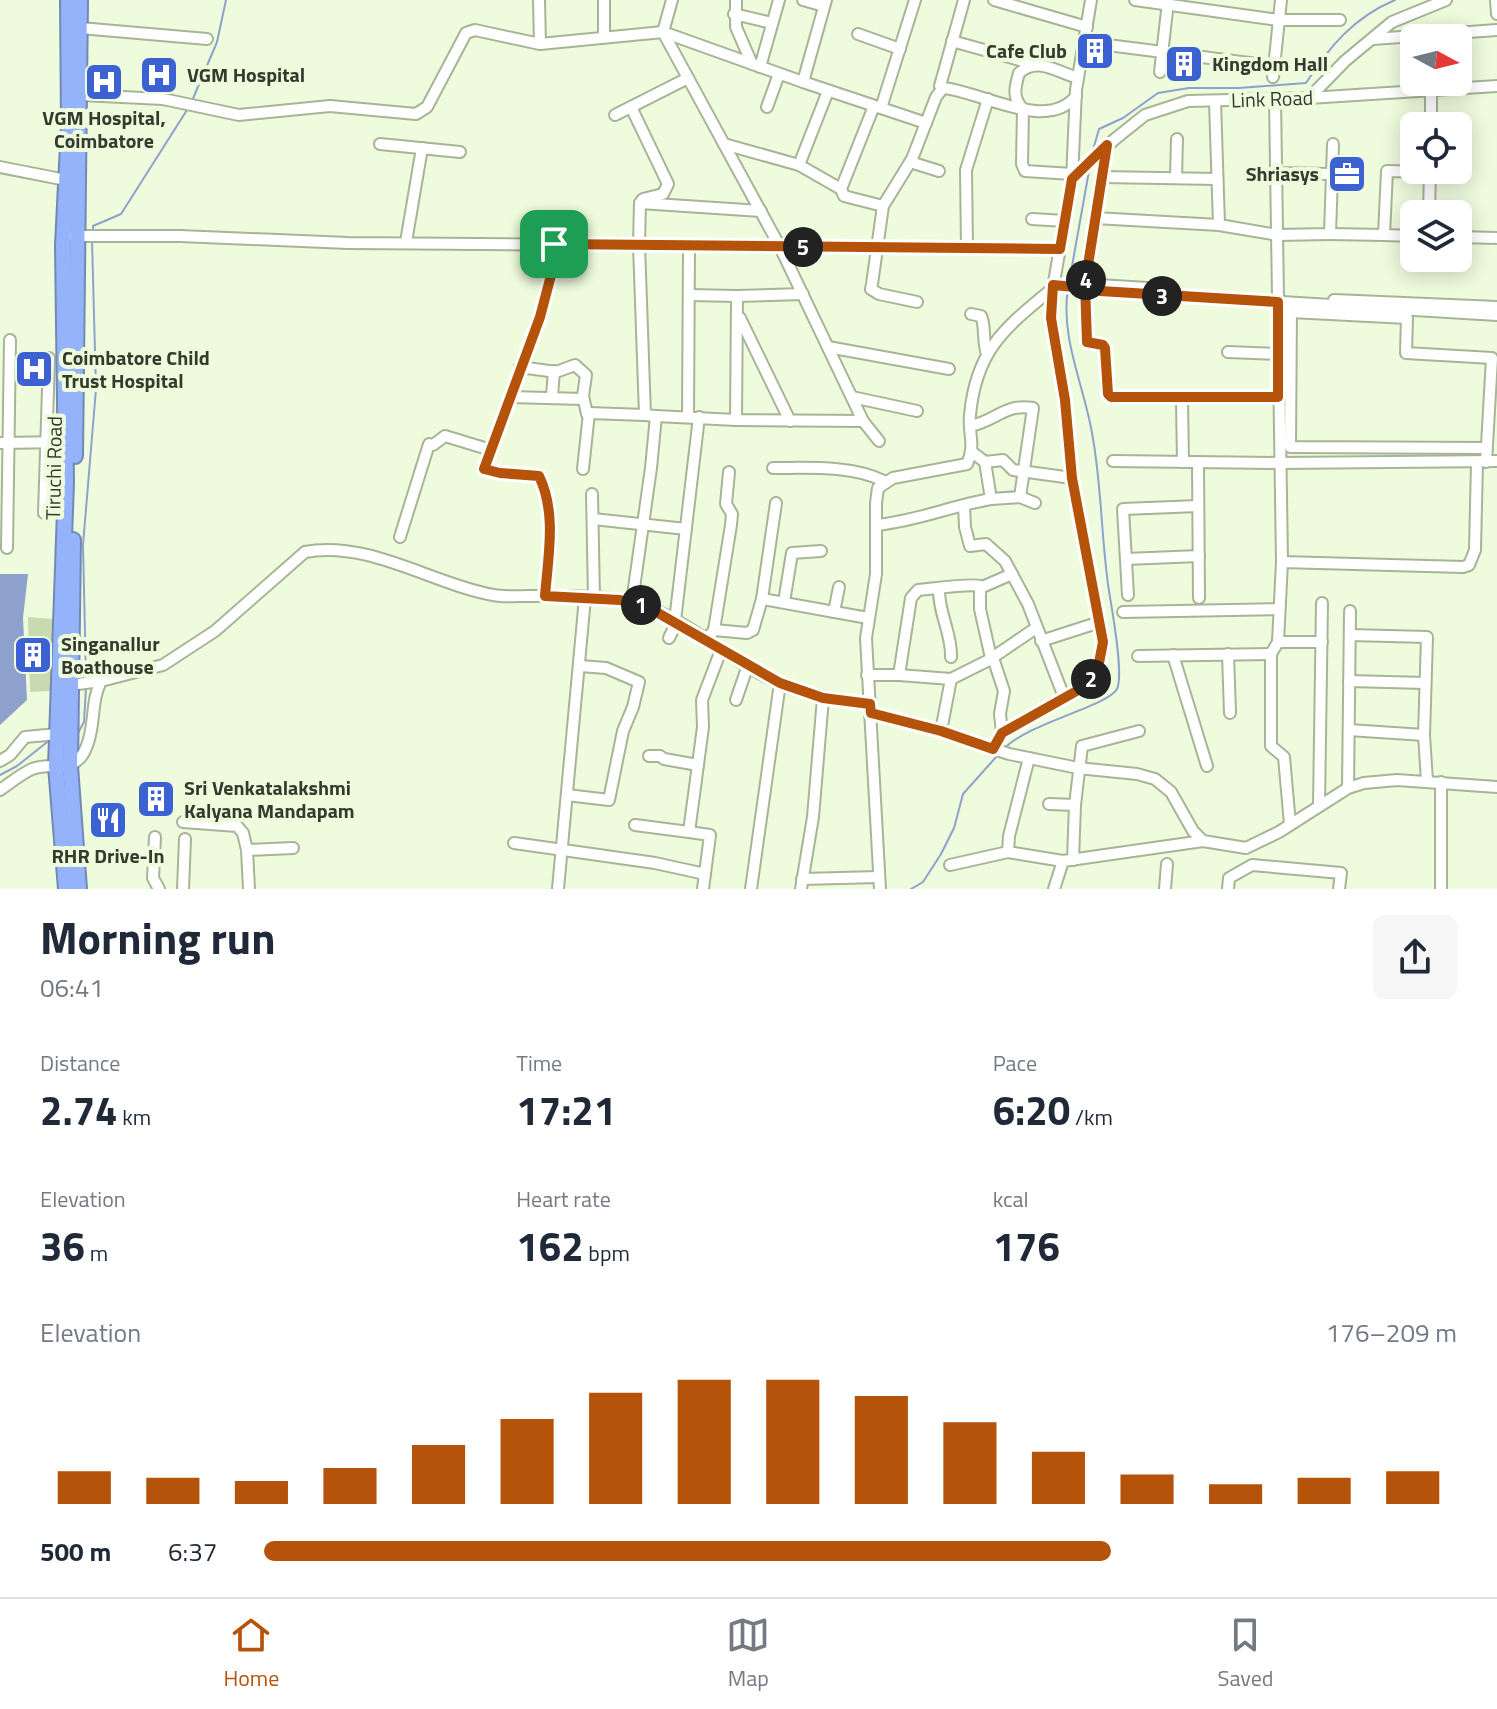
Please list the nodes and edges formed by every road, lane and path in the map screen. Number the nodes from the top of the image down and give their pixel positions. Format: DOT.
graph roads {
  1 [pos="68,0"];
  2 [pos="80,0"];
  3 [pos="539,0"];
  4 [pos="604,0"];
  5 [pos="672,0"];
  6 [pos="736,0"];
  7 [pos="779,0"];
  8 [pos="803,0"];
  9 [pos="915,0"];
  10 [pos="964,0"];
  11 [pos="994,0"];
  12 [pos="1091,0"];
  13 [pos="1135,0"];
  14 [pos="1281,0"];
  15 [pos="1446,0"];
  16 [pos="1496,0"];
  17 [pos="825,3"];
  18 [pos="1015,3"];
  19 [pos="1168,3"];
  20 [pos="734,14"];
  21 [pos="1497,14"];
  22 [pos="1278,20"];
  23 [pos="1340,20"];
  24 [pos="772,23"];
  25 [pos="1087,27"];
  26 [pos="80,28"];
  27 [pos="1497,30"];
  28 [pos="663,32"];
  29 [pos="858,34"];
  30 [pos="604,37"];
  31 [pos="207,39"];
  32 [pos="1371,40"];
  33 [pos="952,41"];
  34 [pos="1084,42"];
  35 [pos="540,44"];
  36 [pos="900,49"];
  37 [pos="1162,52"];
  38 [pos="1034,64"];
  39 [pos="756,66"];
  40 [pos="1160,72"];
  41 [pos="779,74"];
  42 [pos="688,78"];
  43 [pos="1078,78"];
  44 [pos="803,82"];
  45 [pos="1497,86"];
  46 [pos="943,88"];
  47 [pos="1472,88"];
  48 [pos="828,91"];
  49 [pos="1400,92"];
  50 [pos="81,95"];
  51 [pos="1076,96"];
  52 [pos="1309,98"];
  53 [pos="988,99"];
  54 [pos="1275,99"];
  55 [pos="1215,101"];
  56 [pos="631,107"];
  57 [pos="767,107"];
  58 [pos="877,107"];
  59 [pos="1023,109"];
  60 [pos="615,115"];
  61 [pos="926,123"];
  62 [pos="1177,139"];
  63 [pos="380,144"];
  64 [pos="724,144"];
  65 [pos="1333,144"];
  66 [pos="422,148"];
  67 [pos="1104,148"];
  68 [pos="460,152"];
  69 [pos="910,162"];
  70 [pos="799,165"];
  71 [pos="0,167"];
  72 [pos="939,171"];
  73 [pos="1400,171"];
  74 [pos="1276,173"];
  75 [pos="1331,174"];
  76 [pos="1075,175"];
  77 [pos="1102,177"];
  78 [pos="1176,178"];
  79 [pos="1217,179"];
  80 [pos="66,180"];
  81 [pos="841,189"];
  82 [pos="640,203"];
  83 [pos="883,206"];
  84 [pos="761,211"];
  85 [pos="1095,218"];
  86 [pos="1032,219"];
  87 [pos="1065,221"];
  88 [pos="1219,225"];
  89 [pos="1330,234"];
  90 [pos="1278,235"];
  91 [pos="1384,235"];
  92 [pos="81,236"];
  93 [pos="1400,236"];
  94 [pos="1472,237"];
  95 [pos="1497,238"];
  96 [pos="406,242"];
  97 [pos="554,244"];
  98 [pos="639,245"];
  99 [pos="689,245"];
  100 [pos="780,247"];
  101 [pos="877,247"];
  102 [pos="967,248"];
  103 [pos="1060,249"];
  104 [pos="1053,287"];
  105 [pos="1085,287"];
  106 [pos="803,294"];
  107 [pos="689,295"];
  108 [pos="737,296"];
  109 [pos="1278,299"];
  110 [pos="917,302"];
  111 [pos="1497,307"];
  112 [pos="1291,308"];
  113 [pos="737,313"];
  114 [pos="971,314"];
  115 [pos="1497,315"];
  116 [pos="10,340"];
  117 [pos="828,347"];
  118 [pos="1228,352"];
  119 [pos="987,354"];
  120 [pos="1277,354"];
  121 [pos="49,358"];
  122 [pos="520,367"];
  123 [pos="949,369"];
  124 [pos="554,371"];
  125 [pos="552,396"];
  126 [pos="511,397"];
  127 [pos="852,397"];
  128 [pos="1278,397"];
  129 [pos="583,399"];
  130 [pos="1182,402"];
  131 [pos="917,411"];
  132 [pos="587,414"];
  133 [pos="650,416"];
  134 [pos="694,417"];
  135 [pos="736,420"];
  136 [pos="790,421"];
  137 [pos="863,421"];
  138 [pos="970,426"];
  139 [pos="879,441"];
  140 [pos="46,442"];
  141 [pos="66,442"];
  142 [pos="4,443"];
  143 [pos="1487,448"];
  144 [pos="491,450"];
  145 [pos="972,452"];
  146 [pos="1113,461"];
  147 [pos="985,462"];
  148 [pos="1183,462"];
  149 [pos="1198,462"];
  150 [pos="1486,462"];
  151 [pos="1281,463"];
  152 [pos="773,468"];
  153 [pos="583,469"];
  154 [pos="729,472"];
  155 [pos="1024,472"];
  156 [pos="1072,478"];
  157 [pos="884,481"];
  158 [pos="592,494"];
  159 [pos="1020,497"];
  160 [pos="991,499"];
  161 [pos="776,503"];
  162 [pos="1035,503"];
  163 [pos="964,505"];
  164 [pos="1198,506"];
  165 [pos="44,513"];
  166 [pos="593,519"];
  167 [pos="643,524"];
  168 [pos="877,525"];
  169 [pos="686,529"];
  170 [pos="400,537"];
  171 [pos="7,548"];
  172 [pos="821,551"];
  173 [pos="1199,556"];
  174 [pos="1126,559"];
  175 [pos="1282,562"];
  176 [pos="1012,574"];
  177 [pos="839,587"];
  178 [pos="939,588"];
  179 [pos="980,588"];
  180 [pos="1128,595"];
  181 [pos="545,596"];
  182 [pos="590,598"];
  183 [pos="1199,598"];
  184 [pos="762,599"];
  185 [pos="632,602"];
  186 [pos="784,602"];
  187 [pos="1322,603"];
  188 [pos="1279,609"];
  189 [pos="1350,611"];
  190 [pos="834,612"];
  191 [pos="1123,612"];
  192 [pos="868,618"];
  193 [pos="676,621"];
  194 [pos="1100,622"];
  195 [pos="1036,628"];
  196 [pos="710,635"];
  197 [pos="1350,635"];
  198 [pos="669,638"];
  199 [pos="1041,641"];
  200 [pos="1278,642"];
  201 [pos="1322,642"];
  202 [pos="721,650"];
  203 [pos="1228,654"];
  204 [pos="1271,654"];
  205 [pos="1173,655"];
  206 [pos="1138,656"];
  207 [pos="951,657"];
  208 [pos="992,658"];
  209 [pos="748,665"];
  210 [pos="580,666"];
  211 [pos="867,675"];
  212 [pos="899,675"];
  213 [pos="951,679"];
  214 [pos="101,681"];
  215 [pos="1349,681"];
  216 [pos="780,683"];
  217 [pos="1425,683"];
  218 [pos="76,684"];
  219 [pos="1064,697"];
  220 [pos="823,698"];
  221 [pos="736,700"];
  222 [pos="870,708"];
  223 [pos="1230,713"];
  224 [pos="1349,730"];
  225 [pos="941,731"];
  226 [pos="1139,731"];
  227 [pos="1002,733"];
  228 [pos="58,734"];
  229 [pos="1424,735"];
  230 [pos="1000,751"];
  231 [pos="649,756"];
  232 [pos="1029,758"];
  233 [pos="0,761"];
  234 [pos="698,765"];
  235 [pos="63,766"];
  236 [pos="1207,766"];
  237 [pos="1078,768"];
  238 [pos="1427,781"];
  239 [pos="1441,782"];
  240 [pos="1497,787"];
  241 [pos="1348,788"];
  242 [pos="0,790"];
  243 [pos="567,795"];
  244 [pos="1049,804"];
  245 [pos="1075,805"];
  246 [pos="1319,805"];
  247 [pos="183,822"];
  248 [pos="1290,824"];
  249 [pos="635,825"];
  250 [pos="689,832"];
  251 [pos="155,837"];
  252 [pos="185,839"];
  253 [pos="1203,841"];
  254 [pos="514,843"];
  255 [pos="293,848"];
  256 [pos="247,850"];
  257 [pos="562,852"];
  258 [pos="1008,852"];
  259 [pos="1068,860"];
  260 [pos="1167,864"];
  261 [pos="950,865"];
  262 [pos="705,874"];
  263 [pos="802,884"];
  264 [pos="880,885"];
  265 [pos="66,889"];
  266 [pos="79,889"];
  267 [pos="159,889"];
  268 [pos="183,889"];
  269 [pos="249,889"];
  270 [pos="558,889"];
  271 [pos="703,889"];
  272 [pos="751,889"];
  273 [pos="1054,889"];
  274 [pos="1165,889"];
  275 [pos="1228,889"];
  276 [pos="1339,889"];
  277 [pos="1441,889"];
  1 -- 80 [label="highway"];
  2 -- 26 [label="highway, Tiruchi Road"];
  3 -- 35 [label="street"];
  4 -- 30 [label="street"];
  5 -- 28 [label="street"];
  6 -- 20 [label="street"];
  7 -- 24 [label="street"];
  8 -- 17 [label="street"];
  9 -- 36 [label="street"];
  10 -- 33 [label="street"];
  11 -- 18 [label="street"];
  12 -- 25 [label="street"];
  13 -- 19 [label="street"];
  14 -- 22 [label="street"];
  15 -- 32 [label="street"];
  16 -- 21 [label="street"];
  17 -- 44 [label="street"];
  18 -- 25 [label="street"];
  19 -- 22 [label="street"];
  19 -- 37 [label="street"];
  20 -- 24 [label="street"];
  20 -- 39 [label="street"];
  22 -- 23 [label="street"];
  22 -- 37 [label="street"];
  24 -- 39 [label="street"];
  25 -- 34 [label="street"];
  26 -- 31 [label="street"];
  26 -- 50 [label="highway, Tiruchi Road"];
  27 -- 32 [label="street"];
  28 -- 30 [label="street"];
  28 -- 39 [label="street"];
  28 -- 42 [label="street"];
  29 -- 36 [label="street"];
  30 -- 35 [label="street"];
  32 -- 52 [label="street"];
  33 -- 38 [label="street"];
  33 -- 46 [label="street"];
  34 -- 37 [label="street"];
  34 -- 43 [label="street"];
  35 -- 50 [label="street"];
  36 -- 58 [label="street"];
  37 -- 40 [label="street"];
  38 -- 43 [label="street"];
  38 -- 59 [label="street"];
  39 -- 41 [label="street"];
  41 -- 44 [label="street"];
  41 -- 57 [label="street"];
  42 -- 56 [label="street"];
  42 -- 64 [label="street"];
  43 -- 51 [label="street"];
  44 -- 48 [label="street"];
  45 -- 47 [label="street, Link Road"];
  46 -- 53 [label="street"];
  46 -- 61 [label="street"];
  48 -- 58 [label="street"];
  48 -- 70 [label="street"];
  49 -- 52 [label="street, Link Road"];
  50 -- 92 [label="highway, Tiruchi Road"];
  51 -- 59 [label="street"];
  51 -- 76 [label="street"];
  52 -- 54 [label="street, Link Road"];
  53 -- 59 [label="street"];
  53 -- 102 [label="street"];
  54 -- 55 [label="street, Link Road"];
  54 -- 74 [label="street"];
  55 -- 67 [label="street, Link Road"];
  55 -- 79 [label="street"];
  56 -- 60 [label="street"];
  56 -- 82 [label="street"];
  58 -- 61 [label="street"];
  58 -- 81 [label="street"];
  59 -- 76 [label="street"];
  61 -- 69 [label="street"];
  62 -- 78 [label="street"];
  63 -- 66 [label="street"];
  64 -- 70 [label="street"];
  64 -- 84 [label="street"];
  65 -- 75 [label="street"];
  66 -- 68 [label="street"];
  66 -- 96 [label="street"];
  67 -- 76 [label="street, Link Road"];
  67 -- 77 [label="street"];
  69 -- 72 [label="street"];
  69 -- 83 [label="street"];
  70 -- 81 [label="street"];
  71 -- 80 [label="street"];
  73 -- 91 [label="street"];
  74 -- 75 [label="street"];
  74 -- 90 [label="street"];
  75 -- 89 [label="street"];
  76 -- 87 [label="street"];
  77 -- 78 [label="street"];
  77 -- 85 [label="street"];
  78 -- 79 [label="street"];
  79 -- 88 [label="street"];
  80 -- 92 [label="highway"];
  81 -- 83 [label="street"];
  82 -- 84 [label="street"];
  82 -- 98 [label="street"];
  83 -- 101 [label="street"];
  84 -- 100 [label="street"];
  85 -- 88 [label="street"];
  85 -- 105 [label="street"];
  86 -- 87 [label="street"];
  87 -- 103 [label="street"];
  88 -- 90 [label="street"];
  89 -- 90 [label="street"];
  89 -- 91 [label="street"];
  90 -- 109 [label="street"];
  91 -- 93 [label="street"];
  92 -- 96 [label="street"];
  92 -- 141 [label="highway"];
  92 -- 218 [label="highway, Tiruchi Road"];
  94 -- 95 [label="street"];
  96 -- 97 [label="street"];
  97 -- 98 [label="street"];
  97 -- 122 [label="street"];
  98 -- 99 [label="street"];
  98 -- 133 [label="street"];
  99 -- 100 [label="street"];
  99 -- 107 [label="street"];
  100 -- 101 [label="street"];
  100 -- 106 [label="street"];
  101 -- 102 [label="street"];
  101 -- 110 [label="street"];
  102 -- 103 [label="street"];
  103 -- 104 [label="street"];
  104 -- 105 [label="street"];
  104 -- 119 [label="street"];
  104 -- 156 [label="street"];
  105 -- 109 [label="street"];
  105 -- 128 [label="street"];
  106 -- 108 [label="street"];
  106 -- 117 [label="street"];
  107 -- 108 [label="street"];
  107 -- 134 [label="street"];
  108 -- 113 [label="street"];
  109 -- 111 [label="street"];
  109 -- 112 [label="street"];
  109 -- 120 [label="street"];
  112 -- 115 [label="street"];
  112 -- 143 [label="street"];
  112 -- 143 [label="street"];
  113 -- 135 [label="street"];
  113 -- 136 [label="street"];
  114 -- 119 [label="street"];
  116 -- 142 [label="street"];
  117 -- 123 [label="street"];
  117 -- 127 [label="street"];
  118 -- 120 [label="street"];
  119 -- 138 [label="street"];
  120 -- 128 [label="street"];
  121 -- 140 [label="street"];
  122 -- 124 [label="street"];
  122 -- 126 [label="street"];
  124 -- 125 [label="street"];
  124 -- 129 [label="street"];
  125 -- 126 [label="street"];
  125 -- 129 [label="street"];
  126 -- 144 [label="street"];
  127 -- 131 [label="street"];
  127 -- 137 [label="street"];
  128 -- 151 [label="street"];
  129 -- 132 [label="street"];
  130 -- 148 [label="street"];
  132 -- 133 [label="street"];
  132 -- 153 [label="street"];
  133 -- 134 [label="street"];
  133 -- 167 [label="street"];
  134 -- 135 [label="street"];
  134 -- 169 [label="street"];
  135 -- 136 [label="street"];
  136 -- 137 [label="street"];
  137 -- 139 [label="street"];
  138 -- 145 [label="street"];
  138 -- 155 [label="street"];
  140 -- 141 [label="street"];
  140 -- 142 [label="street"];
  140 -- 165 [label="street"];
  141 -- 228 [label="highway"];
  142 -- 171 [label="street"];
  143 -- 150 [label="street"];
  144 -- 170 [label="street"];
  144 -- 181 [label="street"];
  145 -- 147 [label="street"];
  145 -- 157 [label="street"];
  146 -- 148 [label="street"];
  147 -- 155 [label="street"];
  147 -- 160 [label="street"];
  148 -- 149 [label="street"];
  149 -- 151 [label="street"];
  149 -- 164 [label="street"];
  150 -- 151 [label="street"];
  150 -- 175 [label="street"];
  151 -- 175 [label="street"];
  152 -- 157 [label="street"];
  154 -- 196 [label="street"];
  155 -- 156 [label="street"];
  155 -- 159 [label="street"];
  156 -- 194 [label="street"];
  157 -- 168 [label="street"];
  158 -- 166 [label="street"];
  159 -- 160 [label="street"];
  159 -- 162 [label="street"];
  160 -- 163 [label="street"];
  161 -- 184 [label="street"];
  163 -- 168 [label="street"];
  163 -- 176 [label="street"];
  164 -- 173 [label="street"];
  164 -- 174 [label="street"];
  166 -- 167 [label="street"];
  166 -- 182 [label="street"];
  167 -- 169 [label="street"];
  167 -- 185 [label="street"];
  168 -- 192 [label="street"];
  169 -- 193 [label="street"];
  172 -- 186 [label="street"];
  173 -- 174 [label="street"];
  173 -- 183 [label="street"];
  174 -- 180 [label="street"];
  175 -- 188 [label="street"];
  176 -- 179 [label="street"];
  176 -- 195 [label="street"];
  177 -- 190 [label="street"];
  178 -- 179 [label="street"];
  178 -- 207 [label="street"];
  178 -- 212 [label="street"];
  179 -- 208 [label="street"];
  181 -- 182 [label="street"];
  181 -- 214 [label="street"];
  182 -- 185 [label="street"];
  182 -- 210 [label="street"];
  184 -- 186 [label="street"];
  184 -- 196 [label="street"];
  185 -- 193 [label="street"];
  186 -- 190 [label="street"];
  187 -- 201 [label="street"];
  188 -- 191 [label="street"];
  188 -- 200 [label="street"];
  189 -- 197 [label="street"];
  190 -- 192 [label="street"];
  192 -- 211 [label="street"];
  193 -- 196 [label="street"];
  193 -- 198 [label="street"];
  194 -- 199 [label="street"];
  194 -- 219 [label="street"];
  195 -- 199 [label="street"];
  195 -- 208 [label="street"];
  196 -- 202 [label="street"];
  197 -- 215 [label="street"];
  197 -- 217 [label="street"];
  199 -- 219 [label="street"];
  200 -- 201 [label="street"];
  200 -- 204 [label="street"];
  201 -- 246 [label="street"];
  202 -- 209 [label="street"];
  202 -- 234 [label="street"];
  203 -- 204 [label="street"];
  203 -- 205 [label="street"];
  203 -- 223 [label="street"];
  204 -- 248 [label="street"];
  205 -- 206 [label="street"];
  205 -- 236 [label="street"];
  208 -- 213 [label="street"];
  208 -- 227 [label="street"];
  209 -- 216 [label="street"];
  209 -- 221 [label="street"];
  210 -- 243 [label="street"];
  210 -- 243 [label="street"];
  211 -- 212 [label="street"];
  211 -- 222 [label="street"];
  212 -- 213 [label="street"];
  213 -- 225 [label="street"];
  214 -- 218 [label="street"];
  214 -- 235 [label="street"];
  215 -- 217 [label="street"];
  215 -- 224 [label="street"];
  216 -- 220 [label="street"];
  216 -- 272 [label="street"];
  217 -- 229 [label="street"];
  218 -- 235 [label="highway, Tiruchi Road"];
  219 -- 227 [label="street"];
  220 -- 222 [label="street"];
  220 -- 263 [label="street"];
  222 -- 225 [label="street"];
  222 -- 264 [label="street"];
  224 -- 229 [label="street"];
  224 -- 241 [label="street"];
  225 -- 230 [label="street"];
  226 -- 237 [label="street"];
  227 -- 230 [label="street"];
  228 -- 233 [label="street"];
  228 -- 235 [label="highway"];
  229 -- 238 [label="street"];
  230 -- 232 [label="street"];
  231 -- 234 [label="street"];
  232 -- 237 [label="street"];
  232 -- 258 [label="street"];
  234 -- 250 [label="street"];
  235 -- 242 [label="street"];
  235 -- 265 [label="highway"];
  235 -- 266 [label="highway, Tiruchi Road"];
  237 -- 245 [label="street"];
  237 -- 253 [label="street"];
  238 -- 239 [label="street"];
  238 -- 241 [label="street"];
  239 -- 240 [label="street"];
  239 -- 277 [label="street"];
  241 -- 246 [label="street"];
  243 -- 257 [label="street"];
  244 -- 245 [label="street"];
  245 -- 259 [label="street"];
  246 -- 248 [label="street"];
  247 -- 256 [label="street"];
  248 -- 253 [label="street"];
  249 -- 250 [label="street"];
  250 -- 262 [label="street"];
  251 -- 267 [label="street"];
  252 -- 268 [label="street"];
  253 -- 259 [label="street"];
  254 -- 257 [label="street"];
  255 -- 256 [label="street"];
  256 -- 269 [label="street"];
  257 -- 262 [label="street"];
  257 -- 270 [label="street"];
  258 -- 259 [label="street"];
  258 -- 261 [label="street"];
  259 -- 273 [label="street"];
  260 -- 274 [label="street"];
  262 -- 271 [label="street"];
  263 -- 264 [label="street"];
  275 -- 276 [label="street"];
}
